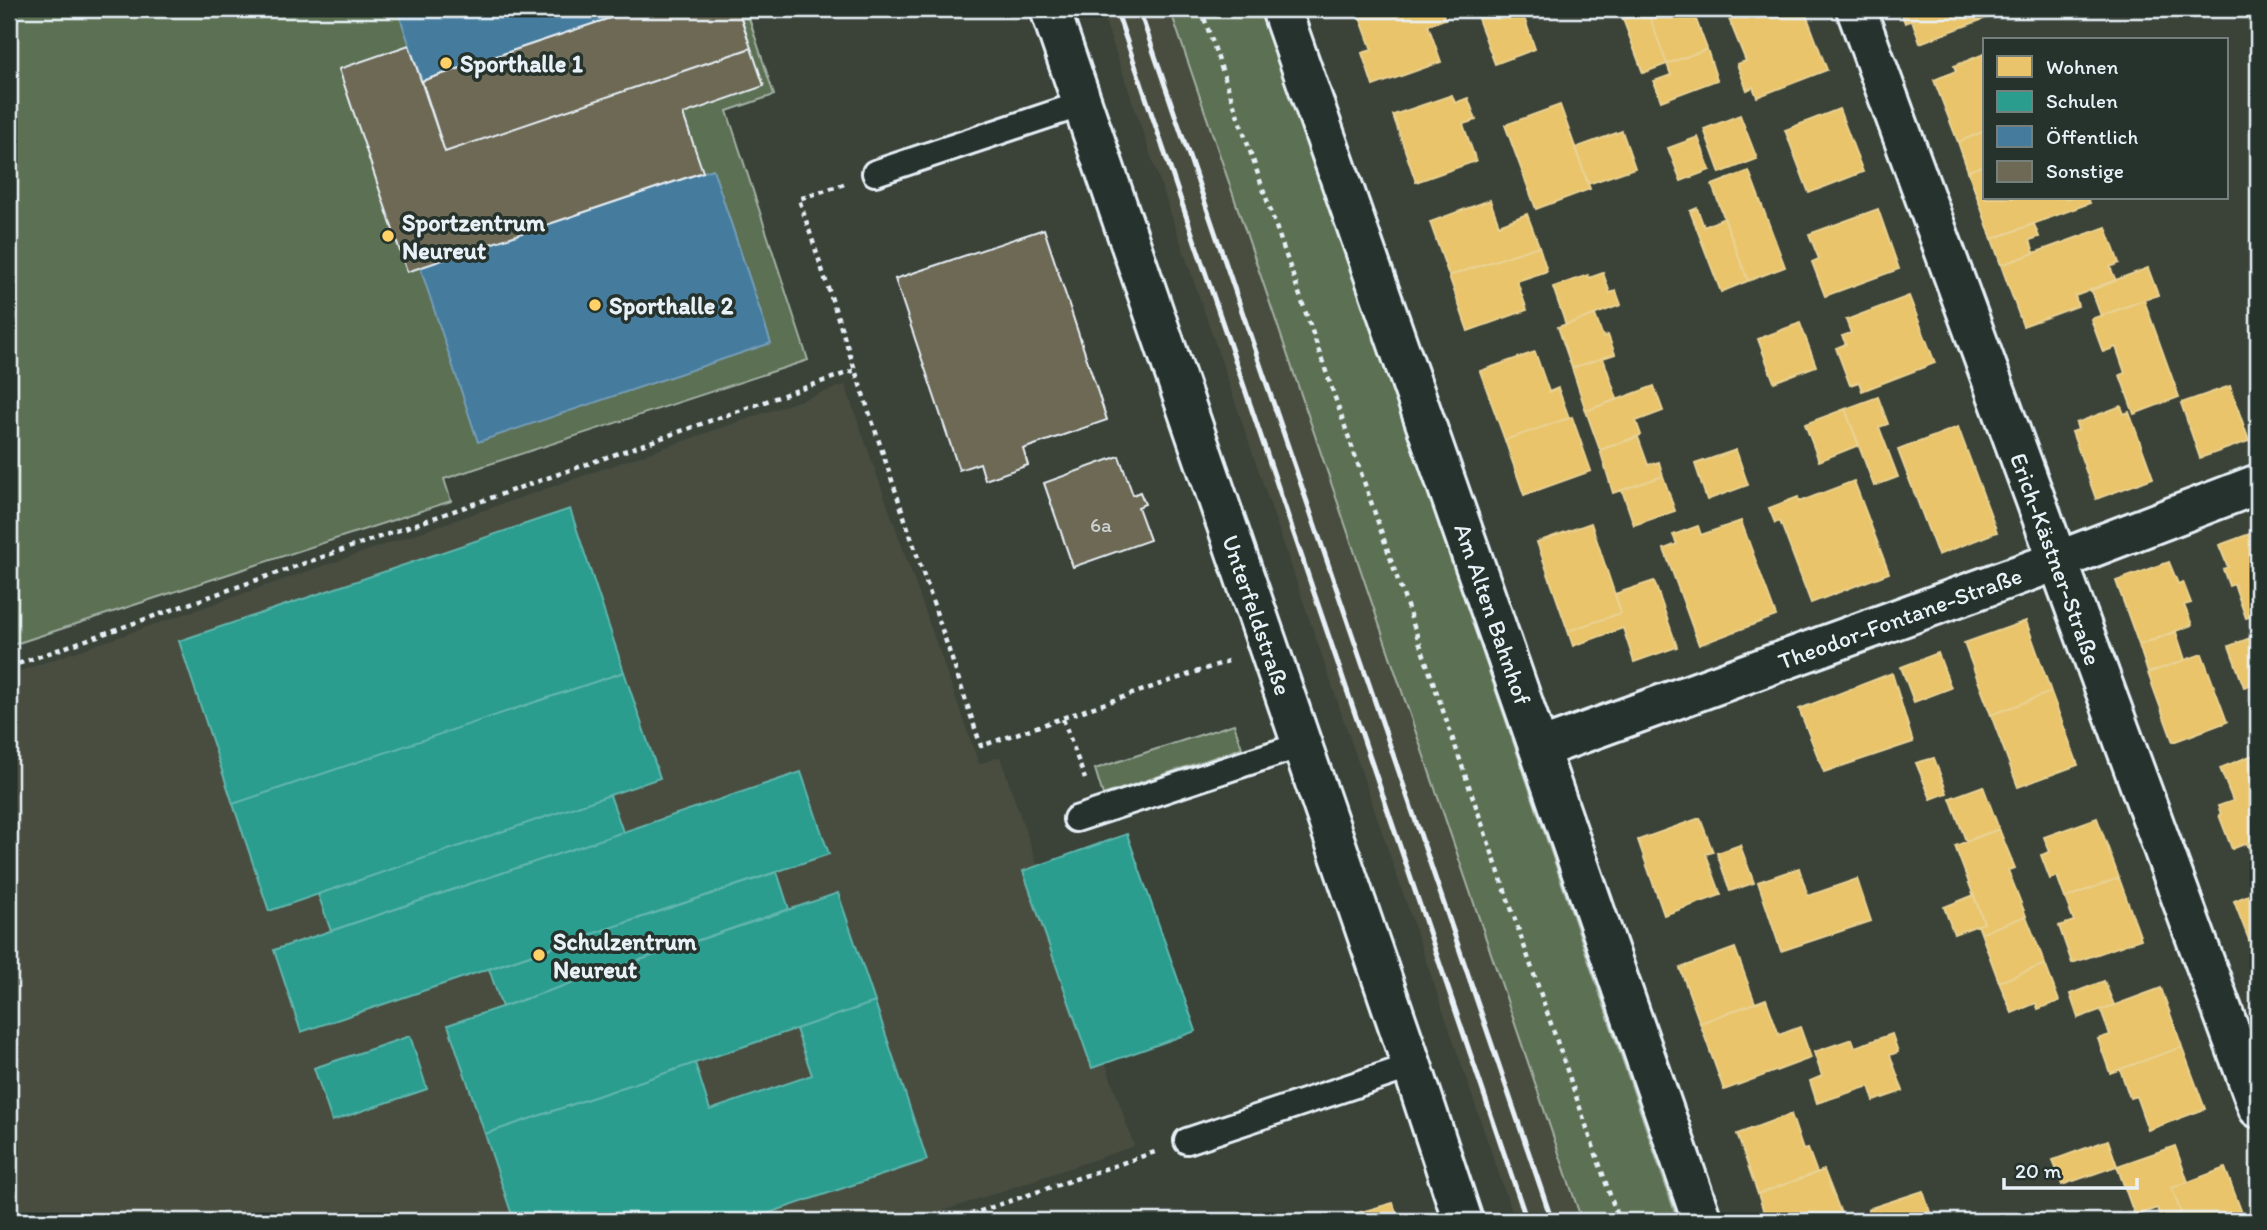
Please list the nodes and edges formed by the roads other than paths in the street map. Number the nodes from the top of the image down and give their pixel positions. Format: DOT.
graph roads {
  1 [pos="1050,9"];
  2 [pos="1280,9"];
  3 [pos="1856,9"];
  4 [pos="1082,104"];
  5 [pos="875,173"];
  6 [pos="2258,484"];
  7 [pos="2057,561"];
  8 [pos="1301,745"];
  9 [pos="1539,749"];
  10 [pos="1087,816"];
  11 [pos="1412,1066"];
  12 [pos="2258,1108"];
  13 [pos="1187,1141"];
  14 [pos="1463,1221"];
  15 [pos="1702,1221"];
  1 -- 4 [label="street, Unterfeldstraße"];
  2 -- 9 [label="street, Am Alten Bahnhof"];
  3 -- 7 [label="street, Erich-Kästner-Straße"];
  4 -- 5 [label="lane"];
  4 -- 8 [label="street, Unterfeldstraße"];
  6 -- 7 [label="street, Theodor-Fontane-Straße"];
  7 -- 9 [label="street, Theodor-Fontane-Straße"];
  7 -- 12 [label="street, Erich-Kästner-Straße"];
  8 -- 10 [label="lane"];
  8 -- 11 [label="street, Unterfeldstraße"];
  9 -- 15 [label="street, Am Alten Bahnhof"];
  11 -- 13 [label="lane"];
  11 -- 14 [label="street, Unterfeldstraße"];
}
